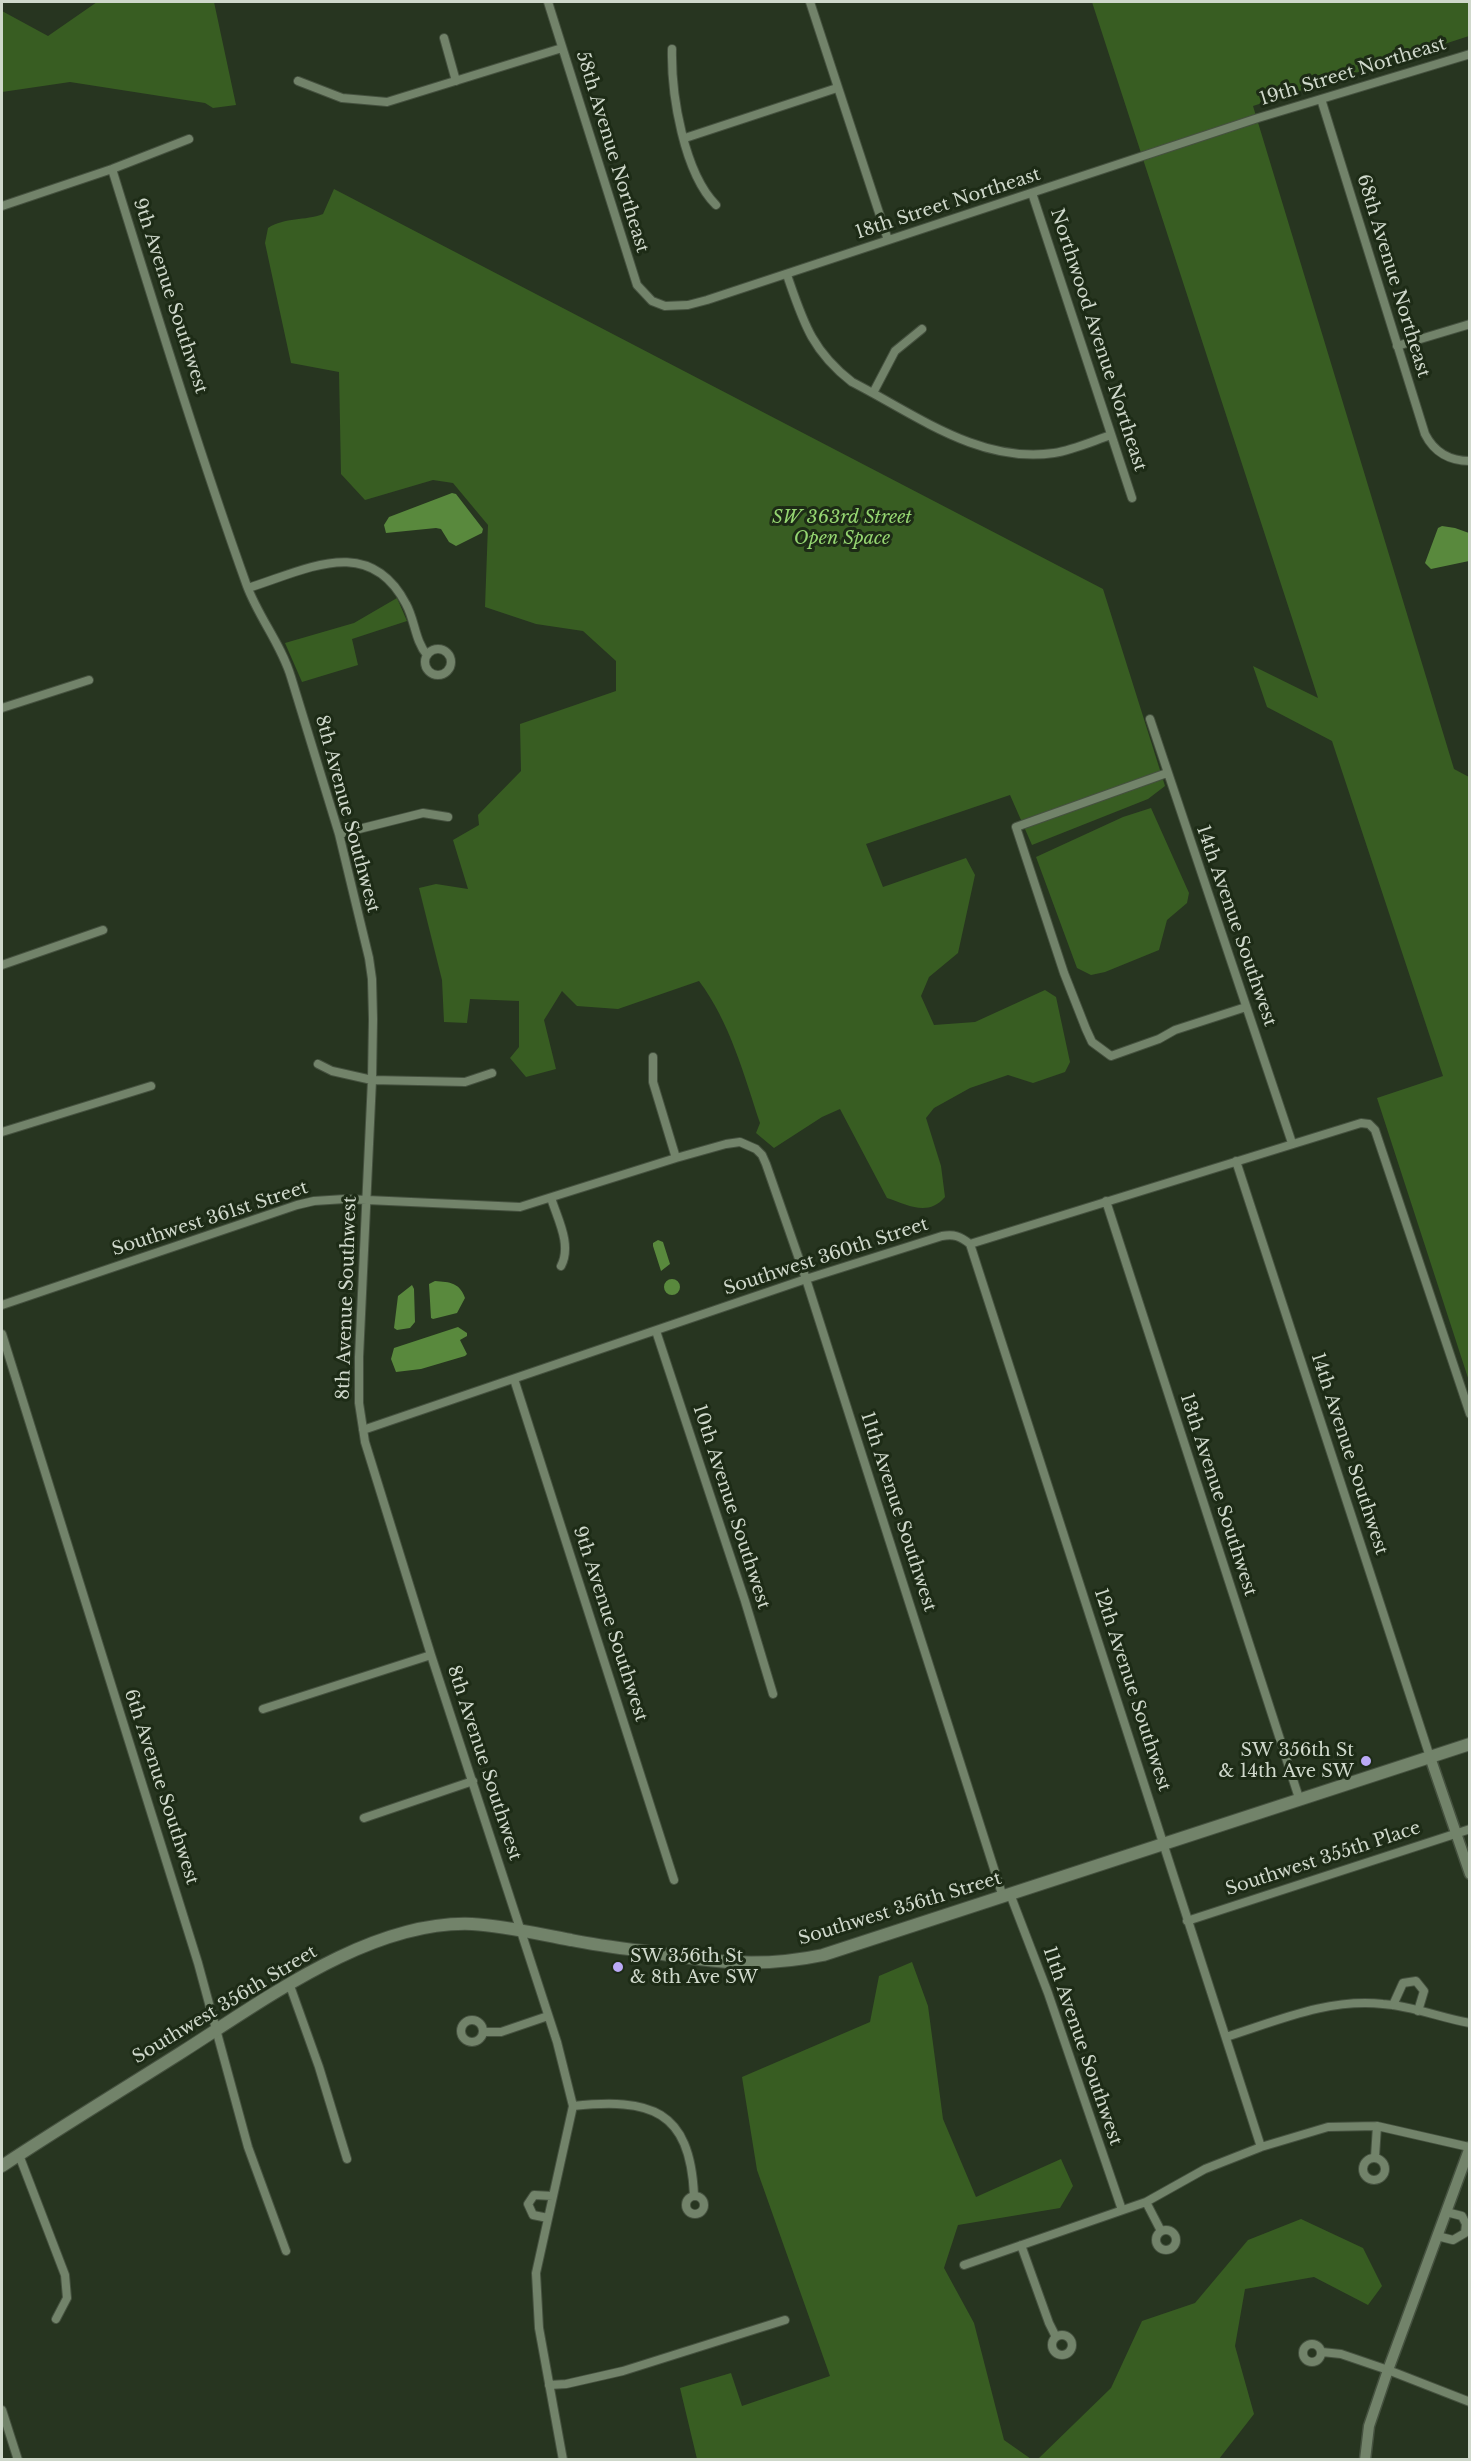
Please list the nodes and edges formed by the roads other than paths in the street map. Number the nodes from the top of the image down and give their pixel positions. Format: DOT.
graph roads {
  1 [pos="548,2"];
  2 [pos="810,2"];
  3 [pos="444,38"];
  4 [pos="562,48"];
  5 [pos="672,49"];
  6 [pos="1470,54"];
  7 [pos="298,81"];
  8 [pos="456,81"];
  9 [pos="837,88"];
  10 [pos="1321,99"];
  11 [pos="1247,122"];
  12 [pos="685,138"];
  13 [pos="189,139"];
  14 [pos="112,169"];
  15 [pos="1032,193"];
  16 [pos="716,205"];
  17 [pos="2,206"];
  18 [pos="888,240"];
  19 [pos="787,275"];
  20 [pos="657,303"];
  21 [pos="1470,324"];
  22 [pos="922,329"];
  23 [pos="1396,346"];
  24 [pos="873,393"];
  25 [pos="196,433"];
  26 [pos="1111,435"];
  27 [pos="1470,461"];
  28 [pos="1132,498"];
  29 [pos="248,588"];
  30 [pos="427,655"];
  31 [pos="89,680"];
  32 [pos="2,708"];
  33 [pos="1150,719"];
  34 [pos="1167,773"];
  35 [pos="448,817"];
  36 [pos="339,834"];
  37 [pos="103,930"];
  38 [pos="2,965"];
  39 [pos="1246,1007"];
  40 [pos="653,1057"];
  41 [pos="318,1064"];
  42 [pos="492,1073"];
  43 [pos="372,1080"];
  44 [pos="151,1086"];
  45 [pos="2,1132"];
  46 [pos="1292,1143"];
  47 [pos="749,1145"];
  48 [pos="676,1158"];
  49 [pos="1236,1161"];
  50 [pos="551,1198"];
  51 [pos="366,1199"];
  52 [pos="1106,1201"];
  53 [pos="970,1244"];
  54 [pos="561,1266"];
  55 [pos="806,1279"];
  56 [pos="2,1305"];
  57 [pos="656,1331"];
  58 [pos="2,1334"];
  59 [pos="514,1379"];
  60 [pos="1470,1414"];
  61 [pos="363,1430"];
  62 [pos="431,1655"];
  63 [pos="773,1694"];
  64 [pos="263,1709"];
  65 [pos="1470,1744"];
  66 [pos="1430,1757"];
  67 [pos="473,1781"];
  68 [pos="1299,1798"];
  69 [pos="364,1818"];
  70 [pos="1470,1829"];
  71 [pos="1456,1834"];
  72 [pos="1164,1844"];
  73 [pos="1470,1874"];
  74 [pos="674,1880"];
  75 [pos="1006,1895"];
  76 [pos="1187,1921"];
  77 [pos="521,1930"];
  78 [pos="289,1983"];
  79 [pos="1393,2005"];
  80 [pos="1418,2011"];
  81 [pos="548,2016"];
  82 [pos="1470,2023"];
  83 [pos="218,2030"];
  84 [pos="483,2032"];
  85 [pos="1226,2037"];
  86 [pos="573,2106"];
  87 [pos="1377,2126"];
  88 [pos="1262,2147"];
  89 [pos="1469,2147"];
  90 [pos="19,2155"];
  91 [pos="1375,2157"];
  92 [pos="347,2159"];
  93 [pos="2,2166"];
  94 [pos="694,2195"];
  95 [pos="553,2196"];
  96 [pos="1146,2202"];
  97 [pos="1122,2210"];
  98 [pos="1446,2212"];
  99 [pos="548,2218"];
  100 [pos="1161,2232"];
  101 [pos="1437,2236"];
  102 [pos="1021,2245"];
  103 [pos="286,2251"];
  104 [pos="964,2265"];
  105 [pos="56,2319"];
  106 [pos="785,2320"];
  107 [pos="1056,2337"];
  108 [pos="1322,2352"];
  109 [pos="1388,2370"];
  110 [pos="549,2385"];
  111 [pos="1470,2402"];
  112 [pos="2,2410"];
  113 [pos="18,2460"];
  114 [pos="563,2460"];
  115 [pos="1365,2460"];
  1 -- 4 [label="street, 58th Avenue Northeast"];
  2 -- 9 [label="street"];
  3 -- 8 [label="street"];
  4 -- 8 [label="street"];
  4 -- 20 [label="street, 58th Avenue Northeast"];
  5 -- 12 [label="street"];
  6 -- 10 [label="street, 19th Street Northeast"];
  7 -- 8 [label="street"];
  9 -- 12 [label="street"];
  9 -- 18 [label="street"];
  10 -- 11 [label="street, 19th Street Northeast"];
  10 -- 23 [label="street, 68th Avenue Northeast"];
  11 -- 15 [label="street, 18th Street Northeast"];
  12 -- 16 [label="street"];
  13 -- 14 [label="street"];
  14 -- 17 [label="street"];
  14 -- 25 [label="street, 9th Avenue Southwest"];
  15 -- 18 [label="street, 18th Street Northeast"];
  15 -- 26 [label="street, Northwood Avenue Northeast"];
  18 -- 19 [label="street, 18th Street Northeast"];
  19 -- 20 [label="street, 18th Street Northeast"];
  19 -- 24 [label="street"];
  21 -- 23 [label="street"];
  22 -- 24 [label="street"];
  23 -- 27 [label="street, 68th Avenue Northeast"];
  24 -- 26 [label="street"];
  25 -- 29 [label="street, 8th Avenue Southwest"];
  26 -- 28 [label="street, Northwood Avenue Northeast"];
  29 -- 30 [label="street"];
  29 -- 36 [label="street, 8th Avenue Southwest"];
  31 -- 32 [label="street"];
  33 -- 34 [label="street, 14th Avenue Southwest"];
  34 -- 39 [label="street, 14th Avenue Southwest"];
  34 -- 39 [label="street"];
  35 -- 36 [label="street"];
  36 -- 43 [label="street, 8th Avenue Southwest"];
  37 -- 38 [label="street"];
  39 -- 46 [label="street, 14th Avenue Southwest"];
  40 -- 48 [label="street"];
  41 -- 43 [label="street"];
  42 -- 43 [label="street"];
  43 -- 51 [label="street, 8th Avenue Southwest"];
  44 -- 45 [label="street"];
  46 -- 49 [label="street"];
  46 -- 60 [label="street"];
  47 -- 48 [label="street, Southwest 361st Street"];
  47 -- 55 [label="street, 11th Avenue Southwest"];
  48 -- 50 [label="street, Southwest 361st Street"];
  49 -- 52 [label="street"];
  49 -- 66 [label="street, 14th Avenue Southwest"];
  50 -- 51 [label="street, Southwest 361st Street"];
  50 -- 54 [label="street"];
  51 -- 56 [label="street, Southwest 361st Street"];
  51 -- 61 [label="street, 8th Avenue Southwest"];
  52 -- 53 [label="street"];
  52 -- 68 [label="street, 13th Avenue Southwest"];
  53 -- 55 [label="street, Southwest 360th Street"];
  53 -- 72 [label="street, 12th Avenue Southwest"];
  55 -- 57 [label="street, Southwest 360th Street"];
  55 -- 75 [label="street, 11th Avenue Southwest"];
  57 -- 59 [label="street, Southwest 360th Street"];
  57 -- 63 [label="street, 10th Avenue Southwest"];
  58 -- 83 [label="street, 6th Avenue Southwest"];
  59 -- 61 [label="street, Southwest 360th Street"];
  59 -- 74 [label="street, 9th Avenue Southwest"];
  61 -- 62 [label="street, 8th Avenue Southwest"];
  62 -- 64 [label="street"];
  62 -- 67 [label="street, 8th Avenue Southwest"];
  65 -- 66 [label="main road, Southwest 356th Street"];
  66 -- 68 [label="main road, Southwest 356th Street"];
  66 -- 71 [label="street"];
  67 -- 69 [label="street"];
  67 -- 77 [label="street, 8th Avenue Southwest"];
  68 -- 72 [label="main road, Southwest 356th Street"];
  70 -- 71 [label="street, Southwest 355th Place"];
  71 -- 73 [label="street"];
  71 -- 76 [label="street, Southwest 355th Place"];
  72 -- 75 [label="main road, Southwest 356th Street"];
  72 -- 76 [label="street, 12th Avenue Southwest"];
  75 -- 77 [label="main road, Southwest 356th Street"];
  75 -- 97 [label="street, 11th Avenue Southwest"];
  76 -- 85 [label="street, 12th Avenue Southwest"];
  77 -- 78 [label="main road, Southwest 356th Street"];
  77 -- 81 [label="street, 8th Avenue Southwest"];
  78 -- 83 [label="main road, Southwest 356th Street"];
  78 -- 92 [label="street"];
  79 -- 80 [label="street"];
  79 -- 80 [label="street"];
  79 -- 85 [label="street"];
  80 -- 82 [label="street"];
  81 -- 84 [label="street"];
  81 -- 86 [label="street, 8th Avenue Southwest"];
  83 -- 90 [label="main road, Southwest 356th Street"];
  83 -- 103 [label="street, 6th Avenue Southwest"];
  85 -- 88 [label="street, 12th Avenue Southwest"];
  86 -- 94 [label="street"];
  86 -- 95 [label="street, 8th Avenue Southwest"];
  87 -- 88 [label="street"];
  87 -- 89 [label="street"];
  87 -- 91 [label="street"];
  88 -- 96 [label="street"];
  89 -- 98 [label="street"];
  90 -- 93 [label="main road, Southwest 356th Street"];
  90 -- 105 [label="street"];
  95 -- 99 [label="street, 8th Avenue Southwest"];
  95 -- 99 [label="street"];
  96 -- 97 [label="street"];
  96 -- 100 [label="street"];
  97 -- 102 [label="street"];
  98 -- 101 [label="street"];
  98 -- 101 [label="street"];
  99 -- 110 [label="street, 8th Avenue Southwest"];
  101 -- 109 [label="street"];
  102 -- 104 [label="street"];
  102 -- 107 [label="street"];
  106 -- 110 [label="street"];
  108 -- 109 [label="street"];
  109 -- 111 [label="street"];
  109 -- 115 [label="street"];
  110 -- 114 [label="street, 8th Avenue Southwest"];
  112 -- 113 [label="street"];
}
